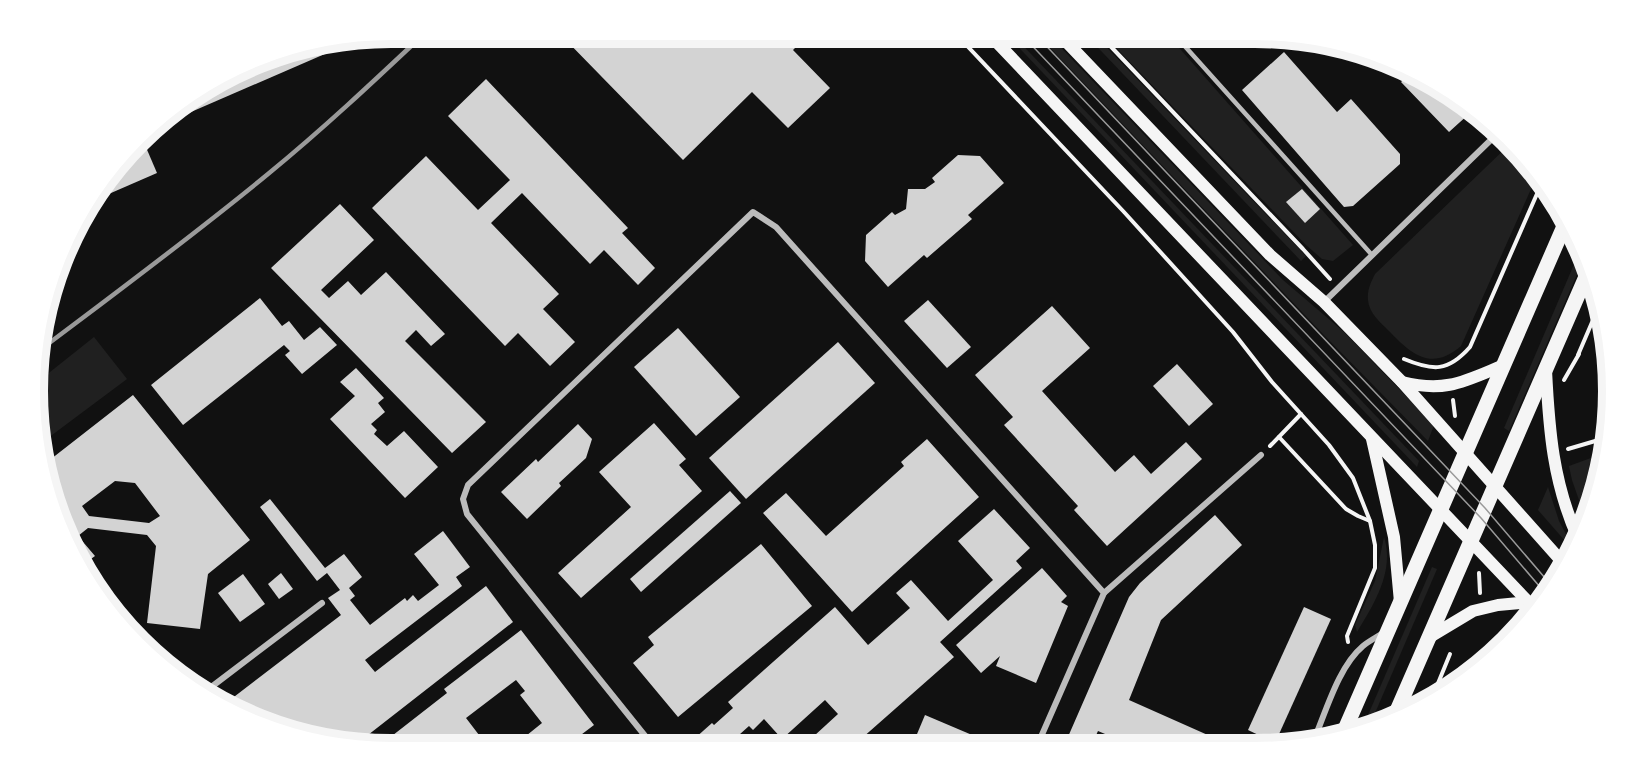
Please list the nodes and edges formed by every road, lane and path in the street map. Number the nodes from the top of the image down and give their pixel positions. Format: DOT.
graph roads {
  1 [pos="965,44"];
  2 [pos="998,44"];
  3 [pos="1069,44"];
  4 [pos="1108,44"];
  5 [pos="1183,44"];
  6 [pos="1492,138"];
  7 [pos="1538,191"];
  8 [pos="1562,230"];
  9 [pos="1372,255"];
  10 [pos="1584,282"];
  11 [pos="1337,288"];
  12 [pos="1324,302"];
  13 [pos="1594,318"];
  14 [pos="1396,351"];
  15 [pos="1504,365"];
  16 [pos="1546,369"];
  17 [pos="1402,382"];
  18 [pos="1567,384"];
  19 [pos="1301,414"];
  20 [pos="1279,436"];
  21 [pos="1372,438"];
  22 [pos="1598,440"];
  23 [pos="1563,442"];
  24 [pos="1465,453"];
  25 [pos="1261,455"];
  26 [pos="1495,487"];
  27 [pos="1440,510"];
  28 [pos="1370,521"];
  29 [pos="1574,526"];
  30 [pos="1471,542"];
  31 [pos="1558,558"];
  32 [pos="1104,593"];
  33 [pos="1400,602"];
  34 [pos="1530,602"];
  35 [pos="322,603"];
  36 [pos="1527,606"];
  37 [pos="1389,630"];
  38 [pos="1428,638"];
  39 [pos="1349,644"];
  40 [pos="1450,654"];
  41 [pos="1436,686"];
  42 [pos="211,687"];
  43 [pos="1399,706"];
  44 [pos="1347,725"];
  45 [pos="1317,732"];
  46 [pos="647,738"];
  47 [pos="1041,738"];
  1 -- 19 [label="path"];
  2 -- 21 [label="main road"];
  3 -- 12 [label="main road"];
  4 -- 11 [label="path"];
  5 -- 9 [label="lane"];
  6 -- 9 [label="street"];
  7 -- 14 [label="path"];
  8 -- 15 [label="main road"];
  9 -- 11 [label="street"];
  10 -- 16 [label="main road"];
  11 -- 12 [label="street"];
  12 -- 17 [label="main road"];
  13 -- 18 [label="path"];
  15 -- 17 [label="main road"];
  15 -- 24 [label="main road"];
  16 -- 26 [label="main road"];
  16 -- 29 [label="main road"];
  17 -- 24 [label="main road"];
  19 -- 20 [label="path"];
  19 -- 28 [label="path"];
  20 -- 25 [label="path"];
  20 -- 28 [label="path"];
  21 -- 27 [label="main road"];
  21 -- 33 [label="main road"];
  22 -- 23 [label="path"];
  24 -- 26 [label="main road"];
  24 -- 27 [label="main road"];
  25 -- 32 [label="street"];
  26 -- 30 [label="main road"];
  26 -- 31 [label="main road"];
  27 -- 30 [label="main road"];
  27 -- 33 [label="main road"];
  28 -- 39 [label="path"];
  30 -- 34 [label="main road"];
  30 -- 38 [label="main road"];
  32 -- 46 [label="street"];
  32 -- 47 [label="street"];
  33 -- 37 [label="main road"];
  35 -- 42 [label="street"];
  36 -- 38 [label="main road"];
  37 -- 44 [label="main road"];
  37 -- 45 [label="street"];
  38 -- 43 [label="main road"];
  40 -- 41 [label="path"];
}
